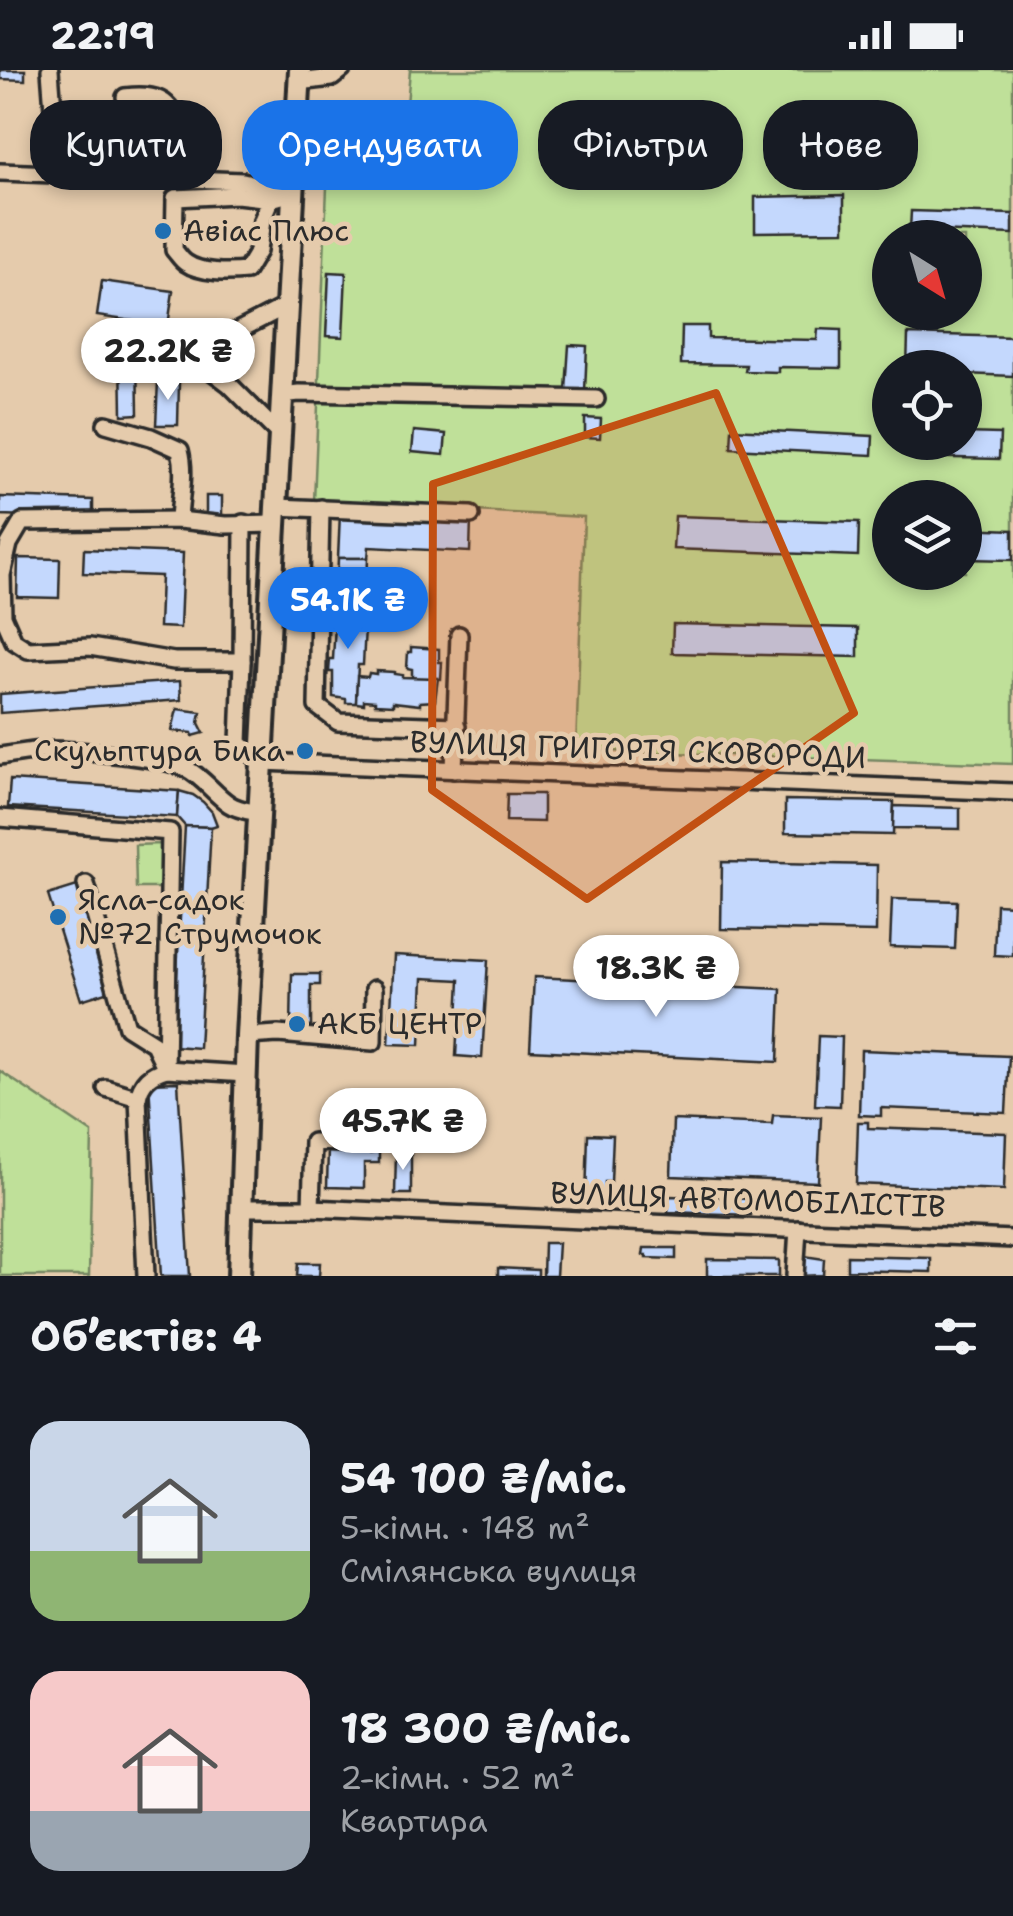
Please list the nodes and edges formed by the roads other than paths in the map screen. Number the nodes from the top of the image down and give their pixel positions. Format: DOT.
graph roads {
  1 [pos="50,70"];
  2 [pos="342,70"];
  3 [pos="299,76"];
  4 [pos="125,97"];
  5 [pos="52,100"];
  6 [pos="163,100"];
  7 [pos="0,172"];
  8 [pos="30,173"];
  9 [pos="222,181"];
  10 [pos="281,196"];
  11 [pos="286,306"];
  12 [pos="282,395"];
  13 [pos="596,399"];
  14 [pos="106,424"];
  15 [pos="279,434"];
  16 [pos="321,508"];
  17 [pos="471,515"];
  18 [pos="275,516"];
  19 [pos="179,520"];
  20 [pos="243,523"];
  21 [pos="459,635"];
  22 [pos="242,661"];
  23 [pos="457,726"];
  24 [pos="0,756"];
  25 [pos="262,762"];
  26 [pos="454,770"];
  27 [pos="1013,792"];
  28 [pos="259,813"];
  29 [pos="0,818"];
  30 [pos="86,884"];
  31 [pos="374,989"];
  32 [pos="247,1036"];
  33 [pos="166,1069"];
  34 [pos="246,1074"];
  35 [pos="106,1088"];
  36 [pos="138,1098"];
  37 [pos="370,1144"];
  38 [pos="241,1208"];
  39 [pos="311,1208"];
  40 [pos="798,1229"];
  41 [pos="1013,1238"];
  42 [pos="146,1276"];
  43 [pos="239,1276"];
  44 [pos="795,1276"];
  1 -- 5 [label="street"];
  2 -- 3 [label="street"];
  3 -- 10 [label="main road"];
  4 -- 6 [label="street"];
  7 -- 8 [label="street"];
  9 -- 10 [label="street"];
  10 -- 10 [label="street"];
  10 -- 11 [label="main road"];
  11 -- 12 [label="main road"];
  11 -- 15 [label="street"];
  12 -- 13 [label="street"];
  12 -- 15 [label="main road"];
  14 -- 19 [label="street"];
  15 -- 18 [label="main road"];
  16 -- 17 [label="street"];
  16 -- 18 [label="street"];
  16 -- 23 [label="street"];
  18 -- 20 [label="street"];
  18 -- 25 [label="main road"];
  19 -- 20 [label="street"];
  19 -- 22 [label="street"];
  20 -- 22 [label="street"];
  21 -- 23 [label="street"];
  22 -- 25 [label="street"];
  23 -- 26 [label="street"];
  24 -- 28 [label="street"];
  25 -- 26 [label="street, ВУЛИЦЯ ГРИГОРІЯ СКОВОРОДИ"];
  25 -- 28 [label="main road"];
  26 -- 27 [label="street, ВУЛИЦЯ ГРИГОРІЯ СКОВОРОДИ"];
  28 -- 32 [label="main road"];
  29 -- 33 [label="street"];
  30 -- 33 [label="street"];
  31 -- 32 [label="street"];
  32 -- 34 [label="main road"];
  33 -- 34 [label="street"];
  33 -- 36 [label="street"];
  34 -- 38 [label="main road"];
  35 -- 36 [label="street"];
  36 -- 42 [label="street"];
  37 -- 39 [label="street"];
  38 -- 39 [label="street, ВУЛИЦЯ АВТОМОБІЛІСТІВ"];
  38 -- 43 [label="main road"];
  39 -- 40 [label="street, ВУЛИЦЯ АВТОМОБІЛІСТІВ"];
  40 -- 41 [label="street, ВУЛИЦЯ АВТОМОБІЛІСТІВ"];
  40 -- 44 [label="street"];
}
